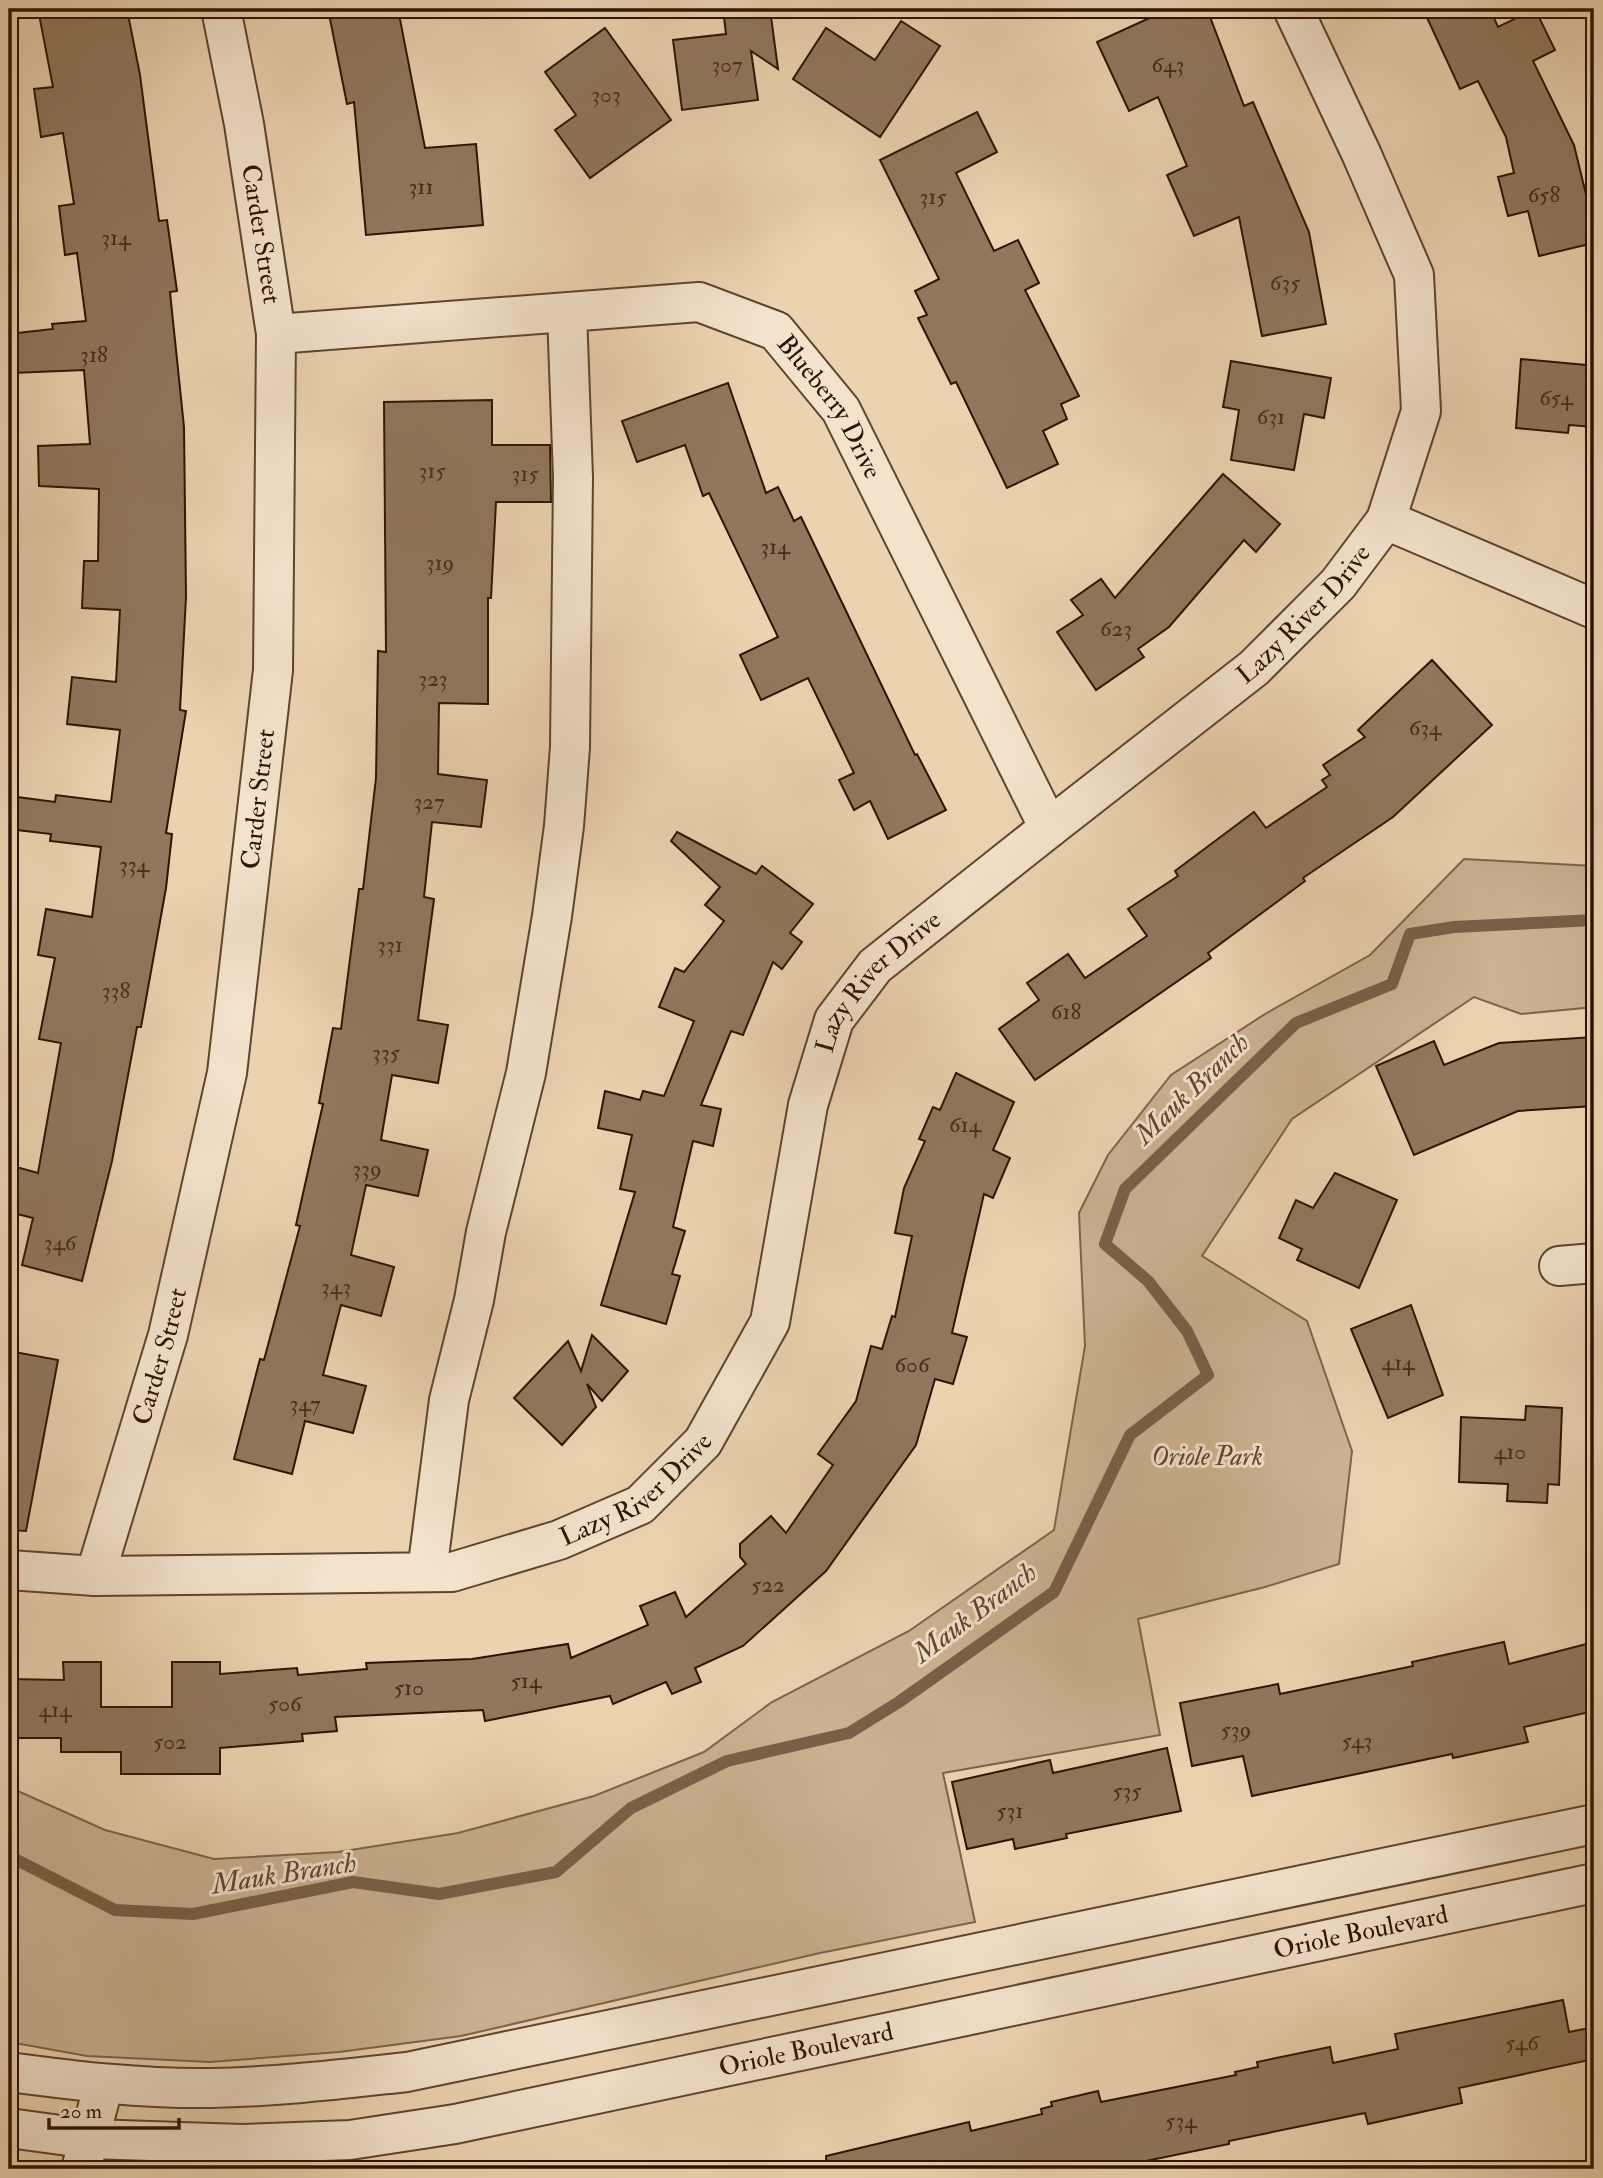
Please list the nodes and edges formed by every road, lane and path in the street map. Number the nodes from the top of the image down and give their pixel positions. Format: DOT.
graph roads {
  1 [pos="221,9"];
  2 [pos="1293,9"];
  3 [pos="567,313"];
  4 [pos="276,334"];
  5 [pos="1386,520"];
  6 [pos="1594,609"];
  7 [pos="1049,828"];
  8 [pos="9,1570"];
  9 [pos="427,1572"];
  10 [pos="95,1576"];
  11 [pos="1594,1824"];
  12 [pos="1594,1883"];
  13 [pos="9,2072"];
  14 [pos="104,2084"];
  15 [pos="9,2128"];
  16 [pos="86,2154"];
  1 -- 4 [label="street, Carder Street"];
  2 -- 5 [label="street, Lazy River Drive"];
  3 -- 4 [label="street, Blueberry Drive"];
  3 -- 7 [label="street, Blueberry Drive"];
  3 -- 9 [label="street"];
  4 -- 10 [label="street, Carder Street"];
  5 -- 6 [label="street"];
  5 -- 7 [label="street, Lazy River Drive"];
  7 -- 9 [label="street, Lazy River Drive"];
  8 -- 10 [label="street, Lazy River Drive"];
  9 -- 10 [label="street, Lazy River Drive"];
  11 -- 14 [label="street"];
  12 -- 16 [label="street, Oriole Boulevard"];
  13 -- 14 [label="street"];
  14 -- 16 [label="street"];
  15 -- 16 [label="street, Oriole Boulevard"];
}
